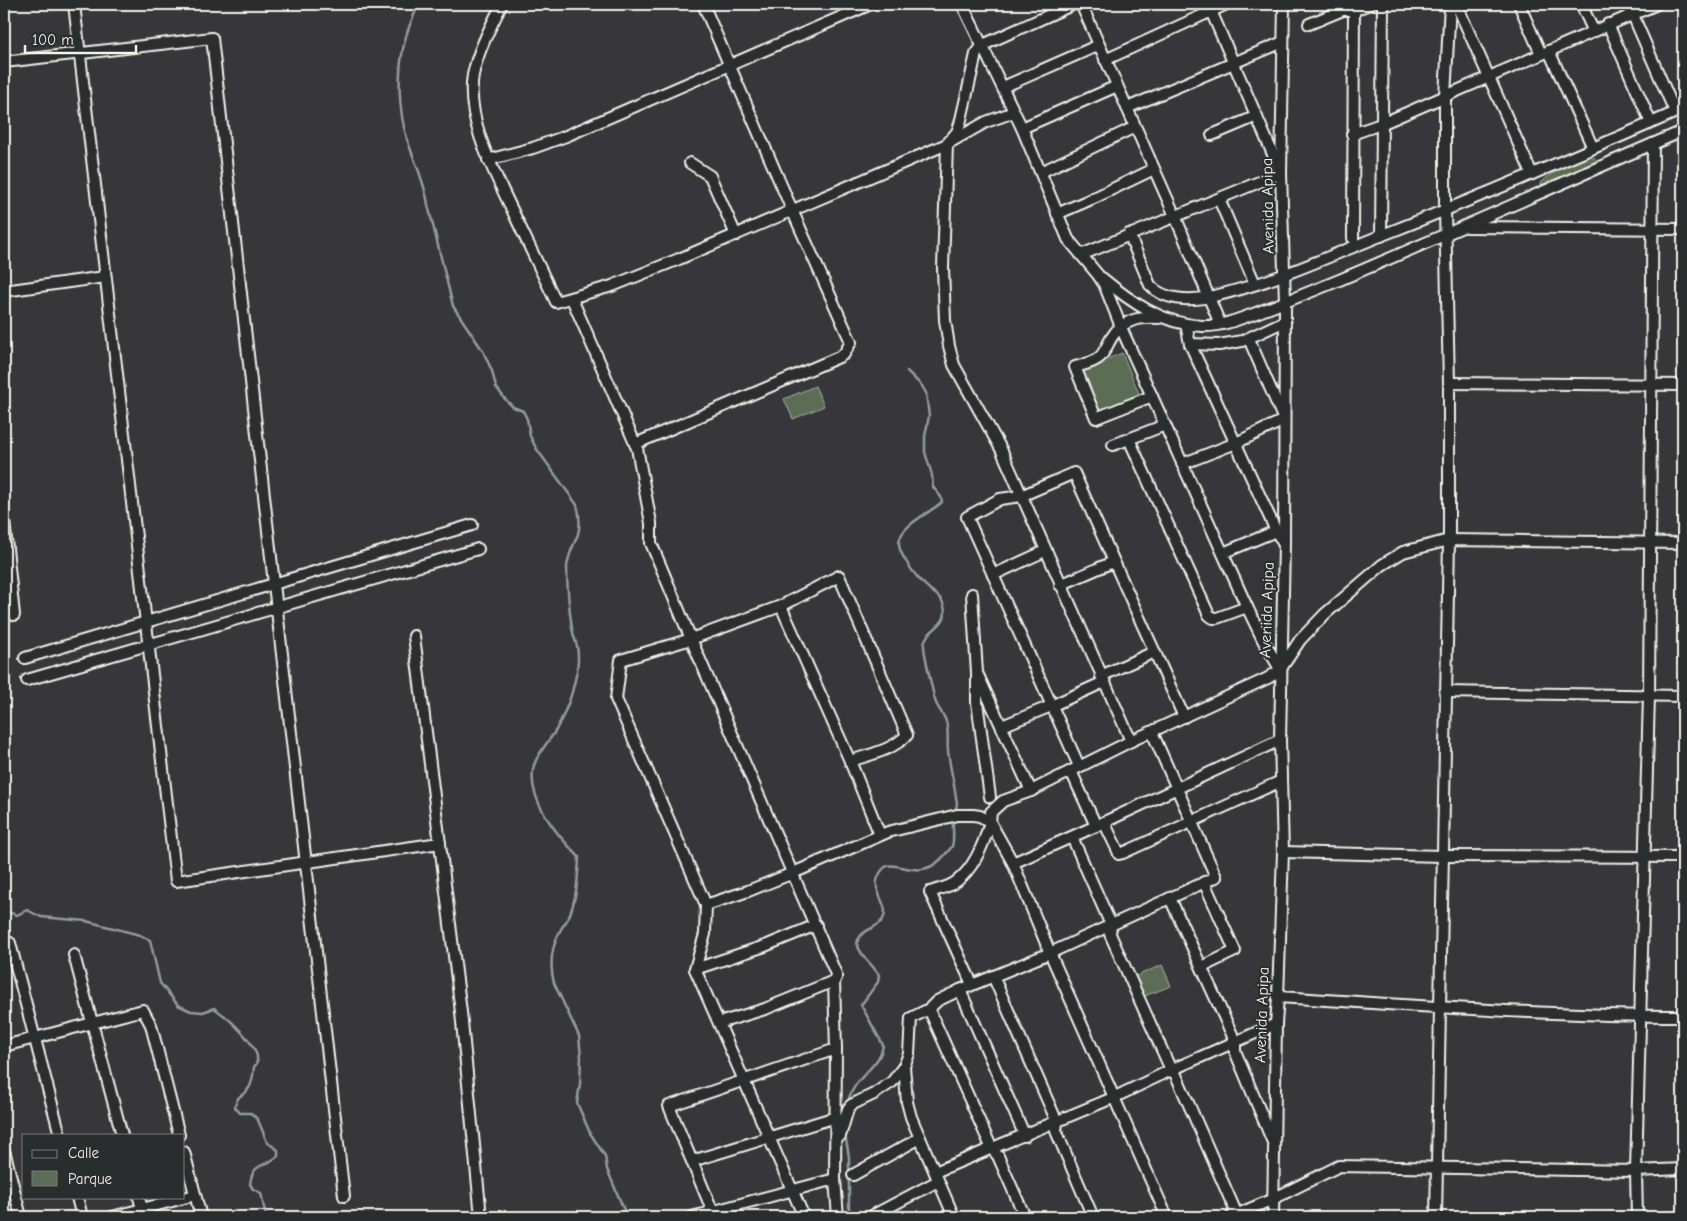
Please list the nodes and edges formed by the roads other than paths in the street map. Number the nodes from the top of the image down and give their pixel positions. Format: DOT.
graph roads {
  1 [pos="74,4"];
  2 [pos="502,4"];
  3 [pos="703,4"];
  4 [pos="871,4"];
  5 [pos="962,4"];
  6 [pos="1227,4"];
  7 [pos="1284,4"];
  8 [pos="1370,4"];
  9 [pos="1383,4"];
  10 [pos="1451,4"];
  11 [pos="1519,4"];
  12 [pos="1581,4"];
  13 [pos="1657,4"];
  14 [pos="1082,5"];
  15 [pos="1644,6"];
  16 [pos="1210,7"];
  17 [pos="1354,7"];
  18 [pos="1632,13"];
  19 [pos="1309,24"];
  20 [pos="1608,24"];
  21 [pos="1593,30"];
  22 [pos="1283,42"];
  23 [pos="983,45"];
  24 [pos="1098,45"];
  25 [pos="1545,52"];
  26 [pos="79,53"];
  27 [pos="1105,60"];
  28 [pos="4,62"];
  29 [pos="1234,63"];
  30 [pos="730,65"];
  31 [pos="1490,77"];
  32 [pos="1117,86"];
  33 [pos="1003,87"];
  34 [pos="1446,96"];
  35 [pos="1127,108"];
  36 [pos="1679,111"];
  37 [pos="1014,112"];
  38 [pos="1257,116"];
  39 [pos="1651,123"];
  40 [pos="1381,124"];
  41 [pos="1135,127"];
  42 [pos="1022,128"];
  43 [pos="1683,131"];
  44 [pos="1352,134"];
  45 [pos="1212,135"];
  46 [pos="947,144"];
  47 [pos="1653,144"];
  48 [pos="1593,148"];
  49 [pos="488,160"];
  50 [pos="690,163"];
  51 [pos="1154,169"];
  52 [pos="1041,172"];
  53 [pos="1281,173"];
  54 [pos="1532,174"];
  55 [pos="1219,199"];
  56 [pos="792,210"];
  57 [pos="1445,211"];
  58 [pos="1057,214"];
  59 [pos="1175,216"];
  60 [pos="1462,227"];
  61 [pos="1653,229"];
  62 [pos="1683,229"];
  63 [pos="736,234"];
  64 [pos="1129,234"];
  65 [pos="1381,236"];
  66 [pos="1445,236"];
  67 [pos="1353,238"];
  68 [pos="1081,255"];
  69 [pos="1098,275"];
  70 [pos="1284,275"];
  71 [pos="105,277"];
  72 [pos="1255,284"];
  73 [pos="4,290"];
  74 [pos="1209,297"];
  75 [pos="572,299"];
  76 [pos="1285,302"];
  77 [pos="1168,319"];
  78 [pos="1285,322"];
  79 [pos="1186,324"];
  80 [pos="1220,324"];
  81 [pos="1121,326"];
  82 [pos="1249,339"];
  83 [pos="1190,344"];
  84 [pos="1450,383"];
  85 [pos="1651,385"];
  86 [pos="1683,385"];
  87 [pos="1152,396"];
  88 [pos="1284,420"];
  89 [pos="1164,424"];
  90 [pos="1130,438"];
  91 [pos="1236,443"];
  92 [pos="635,444"];
  93 [pos="1113,444"];
  94 [pos="1182,464"];
  95 [pos="1021,496"];
  96 [pos="4,520"];
  97 [pos="472,525"];
  98 [pos="1276,531"];
  99 [pos="1449,540"];
  100 [pos="1649,543"];
  101 [pos="1683,543"];
  102 [pos="1284,544"];
  103 [pos="478,549"];
  104 [pos="1045,551"];
  105 [pos="1223,553"];
  106 [pos="1113,562"];
  107 [pos="993,575"];
  108 [pos="274,584"];
  109 [pos="1060,585"];
  110 [pos="972,594"];
  111 [pos="781,606"];
  112 [pos="1247,607"];
  113 [pos="277,608"];
  114 [pos="14,615"];
  115 [pos="146,622"];
  116 [pos="414,636"];
  117 [pos="691,639"];
  118 [pos="148,645"];
  119 [pos="1154,652"];
  120 [pos="25,658"];
  121 [pos="1280,670"];
  122 [pos="977,673"];
  123 [pos="1102,679"];
  124 [pos="27,680"];
  125 [pos="1446,692"];
  126 [pos="1649,696"];
  127 [pos="1683,696"];
  128 [pos="1052,706"];
  129 [pos="1184,717"];
  130 [pos="1002,726"];
  131 [pos="1152,732"];
  132 [pos="1280,740"];
  133 [pos="1131,741"];
  134 [pos="850,761"];
  135 [pos="1075,769"];
  136 [pos="1281,782"];
  137 [pos="1176,788"];
  138 [pos="1031,791"];
  139 [pos="990,797"];
  140 [pos="1192,821"];
  141 [pos="990,822"];
  142 [pos="1100,824"];
  143 [pos="880,835"];
  144 [pos="1072,837"];
  145 [pos="440,843"];
  146 [pos="1283,852"];
  147 [pos="1442,856"];
  148 [pos="1644,856"];
  149 [pos="1683,857"];
  150 [pos="307,863"];
  151 [pos="1013,863"];
  152 [pos="793,873"];
  153 [pos="1204,882"];
  154 [pos="1170,898"];
  155 [pos="706,905"];
  156 [pos="816,925"];
  157 [pos="1110,925"];
  158 [pos="4,940"];
  159 [pos="1050,953"];
  160 [pos="74,955"];
  161 [pos="1202,967"];
  162 [pos="695,969"];
  163 [pos="993,976"];
  164 [pos="834,981"];
  165 [pos="972,984"];
  166 [pos="960,990"];
  167 [pos="1278,997"];
  168 [pos="1440,1007"];
  169 [pos="929,1008"];
  170 [pos="1641,1016"];
  171 [pos="1683,1016"];
  172 [pos="92,1023"];
  173 [pos="719,1023"];
  174 [pos="1276,1024"];
  175 [pos="35,1038"];
  176 [pos="1235,1041"];
  177 [pos="4,1046"];
  178 [pos="836,1049"];
  179 [pos="904,1066"];
  180 [pos="1171,1070"];
  181 [pos="743,1081"];
  182 [pos="1115,1097"];
  183 [pos="836,1117"];
  184 [pos="1057,1122"];
  185 [pos="60,1134"];
  186 [pos="122,1134"];
  187 [pos="179,1134"];
  188 [pos="1025,1136"];
  189 [pos="768,1138"];
  190 [pos="920,1138"];
  191 [pos="1274,1145"];
  192 [pos="992,1149"];
  193 [pos="4,1150"];
  194 [pos="836,1152"];
  195 [pos="185,1156"];
  196 [pos="692,1161"];
  197 [pos="1436,1168"];
  198 [pos="1683,1169"];
  199 [pos="1636,1171"];
  200 [pos="853,1175"];
  201 [pos="937,1177"];
  202 [pos="835,1178"];
  203 [pos="791,1190"];
  204 [pos="195,1195"];
  205 [pos="344,1196"];
  206 [pos="77,1198"];
  207 [pos="139,1198"];
  208 [pos="1274,1199"];
  209 [pos="143,1213"];
  210 [pos="714,1215"];
  211 [pos="1235,1216"];
  212 [pos="22,1217"];
  213 [pos="82,1217"];
  214 [pos="112,1217"];
  215 [pos="201,1217"];
  216 [pos="480,1217"];
  217 [pos="692,1217"];
  218 [pos="804,1217"];
  219 [pos="838,1217"];
  220 [pos="870,1217"];
  221 [pos="954,1217"];
  222 [pos="1025,1217"];
  223 [pos="1094,1217"];
  224 [pos="1168,1217"];
  225 [pos="1273,1217"];
  226 [pos="1436,1217"];
  227 [pos="1637,1217"];
  1 -- 26 [label="street"];
  2 -- 49 [label="street"];
  3 -- 30 [label="street"];
  4 -- 30 [label="street"];
  5 -- 23 [label="street"];
  6 -- 16 [label="street"];
  7 -- 22 [label="street, Avenida Apipa"];
  8 -- 17 [label="street"];
  9 -- 40 [label="street"];
  10 -- 31 [label="street"];
  10 -- 34 [label="street"];
  11 -- 25 [label="street"];
  12 -- 21 [label="street"];
  13 -- 15 [label="street"];
  14 -- 23 [label="street"];
  14 -- 24 [label="street"];
  15 -- 18 [label="street"];
  16 -- 27 [label="street"];
  16 -- 29 [label="street"];
  17 -- 19 [label="street"];
  17 -- 44 [label="street"];
  18 -- 20 [label="street"];
  18 -- 36 [label="street"];
  20 -- 21 [label="street"];
  20 -- 39 [label="street"];
  21 -- 25 [label="street"];
  22 -- 29 [label="street"];
  22 -- 53 [label="street, Avenida Apipa"];
  23 -- 33 [label="street"];
  23 -- 46 [label="street"];
  24 -- 27 [label="street"];
  24 -- 33 [label="street"];
  25 -- 31 [label="street"];
  25 -- 48 [label="street"];
  26 -- 28 [label="street"];
  26 -- 71 [label="street"];
  26 -- 108 [label="street"];
  27 -- 32 [label="street"];
  29 -- 35 [label="street"];
  29 -- 38 [label="street"];
  30 -- 49 [label="street"];
  30 -- 56 [label="street"];
  31 -- 34 [label="street"];
  31 -- 54 [label="street"];
  32 -- 35 [label="street"];
  32 -- 42 [label="street"];
  33 -- 37 [label="street"];
  34 -- 40 [label="street"];
  34 -- 57 [label="street"];
  35 -- 41 [label="street"];
  36 -- 39 [label="street"];
  37 -- 42 [label="street"];
  37 -- 46 [label="street"];
  38 -- 45 [label="street"];
  38 -- 53 [label="street"];
  39 -- 48 [label="street"];
  40 -- 44 [label="street"];
  40 -- 65 [label="street"];
  41 -- 51 [label="street"];
  41 -- 52 [label="street"];
  42 -- 52 [label="street"];
  43 -- 47 [label="street"];
  44 -- 67 [label="street"];
  46 -- 56 [label="street"];
  46 -- 95 [label="street"];
  47 -- 60 [label="street"];
  47 -- 61 [label="street"];
  48 -- 54 [label="street"];
  49 -- 75 [label="street"];
  50 -- 63 [label="street"];
  51 -- 58 [label="street"];
  51 -- 59 [label="street"];
  52 -- 58 [label="street"];
  53 -- 55 [label="street"];
  53 -- 70 [label="street, Avenida Apipa"];
  54 -- 57 [label="street"];
  55 -- 59 [label="street"];
  55 -- 72 [label="street"];
  56 -- 63 [label="street"];
  56 -- 92 [label="street"];
  57 -- 65 [label="street"];
  57 -- 66 [label="street"];
  58 -- 68 [label="street"];
  59 -- 64 [label="street"];
  59 -- 74 [label="street"];
  60 -- 61 [label="street"];
  60 -- 66 [label="street"];
  61 -- 62 [label="street"];
  61 -- 85 [label="street"];
  63 -- 75 [label="street"];
  64 -- 68 [label="street"];
  64 -- 74 [label="street"];
  65 -- 70 [label="street"];
  66 -- 76 [label="street"];
  66 -- 84 [label="street"];
  68 -- 69 [label="street"];
  69 -- 77 [label="street"];
  69 -- 81 [label="street"];
  70 -- 72 [label="street"];
  70 -- 76 [label="street, Avenida Apipa"];
  71 -- 73 [label="street"];
  71 -- 115 [label="street"];
  72 -- 74 [label="street"];
  74 -- 80 [label="street"];
  75 -- 92 [label="street"];
  76 -- 78 [label="street, Avenida Apipa"];
  76 -- 80 [label="street"];
  77 -- 79 [label="street"];
  77 -- 81 [label="street"];
  78 -- 82 [label="street"];
  78 -- 88 [label="street, Avenida Apipa"];
  79 -- 80 [label="street"];
  79 -- 83 [label="street"];
  81 -- 87 [label="street"];
  81 -- 87 [label="street"];
  82 -- 83 [label="street"];
  82 -- 88 [label="street"];
  83 -- 91 [label="street"];
  84 -- 85 [label="street"];
  84 -- 99 [label="street"];
  85 -- 86 [label="street"];
  85 -- 100 [label="street"];
  87 -- 89 [label="street"];
  88 -- 91 [label="street"];
  88 -- 102 [label="street, Avenida Apipa"];
  89 -- 90 [label="street"];
  89 -- 94 [label="street"];
  90 -- 93 [label="street"];
  90 -- 112 [label="street"];
  91 -- 94 [label="street"];
  91 -- 98 [label="street"];
  92 -- 117 [label="street"];
  94 -- 105 [label="street"];
  95 -- 104 [label="street"];
  95 -- 106 [label="street"];
  95 -- 107 [label="street"];
  96 -- 114 [label="street"];
  97 -- 108 [label="street"];
  98 -- 102 [label="street"];
  98 -- 105 [label="street"];
  99 -- 100 [label="street"];
  99 -- 121 [label="street"];
  99 -- 125 [label="street"];
  100 -- 101 [label="street"];
  100 -- 126 [label="street"];
  102 -- 121 [label="street, Avenida Apipa"];
  103 -- 113 [label="street"];
  104 -- 107 [label="street"];
  104 -- 109 [label="street"];
  105 -- 112 [label="street"];
  106 -- 109 [label="street"];
  106 -- 119 [label="street"];
  107 -- 128 [label="street"];
  108 -- 113 [label="street"];
  108 -- 115 [label="street"];
  109 -- 123 [label="street"];
  110 -- 122 [label="street"];
  111 -- 117 [label="street"];
  111 -- 134 [label="street"];
  111 -- 134 [label="street"];
  112 -- 121 [label="street"];
  113 -- 118 [label="street"];
  113 -- 150 [label="street"];
  115 -- 118 [label="street"];
  115 -- 120 [label="street"];
  116 -- 145 [label="street"];
  117 -- 152 [label="street"];
  117 -- 155 [label="street"];
  118 -- 124 [label="street"];
  118 -- 150 [label="street"];
  119 -- 123 [label="street"];
  119 -- 129 [label="street"];
  121 -- 129 [label="street"];
  121 -- 132 [label="street, Avenida Apipa"];
  122 -- 130 [label="street"];
  122 -- 139 [label="street"];
  123 -- 128 [label="street"];
  123 -- 133 [label="street"];
  125 -- 126 [label="street"];
  125 -- 147 [label="street"];
  126 -- 127 [label="street"];
  126 -- 148 [label="street"];
  128 -- 130 [label="street"];
  128 -- 135 [label="street"];
  129 -- 131 [label="street"];
  130 -- 138 [label="street"];
  131 -- 133 [label="street"];
  131 -- 137 [label="street"];
  132 -- 136 [label="street, Avenida Apipa"];
  132 -- 137 [label="street"];
  133 -- 135 [label="street"];
  134 -- 143 [label="street"];
  135 -- 138 [label="street"];
  135 -- 142 [label="street"];
  136 -- 140 [label="street"];
  136 -- 146 [label="street, Avenida Apipa"];
  137 -- 140 [label="street"];
  137 -- 142 [label="street"];
  138 -- 141 [label="street"];
  140 -- 142 [label="street"];
  140 -- 153 [label="street"];
  141 -- 143 [label="street"];
  141 -- 151 [label="street"];
  141 -- 165 [label="street"];
  142 -- 144 [label="street"];
  143 -- 152 [label="street"];
  144 -- 151 [label="street"];
  144 -- 157 [label="street"];
  145 -- 150 [label="street"];
  145 -- 216 [label="street"];
  146 -- 147 [label="street"];
  146 -- 167 [label="street, Avenida Apipa"];
  147 -- 148 [label="street"];
  147 -- 168 [label="street"];
  148 -- 149 [label="street"];
  148 -- 170 [label="street"];
  150 -- 205 [label="street"];
  151 -- 159 [label="street"];
  152 -- 155 [label="street"];
  152 -- 156 [label="street"];
  153 -- 154 [label="street"];
  153 -- 161 [label="street"];
  154 -- 157 [label="street"];
  154 -- 161 [label="street"];
  155 -- 162 [label="street"];
  156 -- 162 [label="street"];
  156 -- 164 [label="street"];
  157 -- 159 [label="street"];
  157 -- 180 [label="street"];
  158 -- 175 [label="street"];
  159 -- 163 [label="street"];
  159 -- 182 [label="street"];
  160 -- 172 [label="street"];
  161 -- 176 [label="street"];
  162 -- 173 [label="street"];
  163 -- 165 [label="street"];
  163 -- 184 [label="street"];
  164 -- 173 [label="street"];
  164 -- 178 [label="street"];
  165 -- 166 [label="street"];
  166 -- 169 [label="street"];
  166 -- 188 [label="street"];
  167 -- 168 [label="street"];
  167 -- 174 [label="street, Avenida Apipa"];
  168 -- 170 [label="street"];
  168 -- 197 [label="street"];
  169 -- 179 [label="street"];
  169 -- 192 [label="street"];
  170 -- 171 [label="street"];
  170 -- 199 [label="street"];
  172 -- 175 [label="street"];
  172 -- 186 [label="street"];
  172 -- 187 [label="street"];
  173 -- 181 [label="street"];
  174 -- 176 [label="street"];
  174 -- 191 [label="street, Avenida Apipa"];
  175 -- 177 [label="street"];
  175 -- 185 [label="street"];
  176 -- 180 [label="street"];
  176 -- 191 [label="street"];
  178 -- 181 [label="street"];
  178 -- 183 [label="street"];
  179 -- 190 [label="street"];
  179 -- 194 [label="street"];
  180 -- 182 [label="street"];
  180 -- 211 [label="street"];
  181 -- 189 [label="street"];
  181 -- 196 [label="street"];
  182 -- 184 [label="street"];
  182 -- 224 [label="street"];
  183 -- 189 [label="street"];
  183 -- 194 [label="street"];
  184 -- 188 [label="street"];
  184 -- 223 [label="street"];
  188 -- 192 [label="street"];
  189 -- 196 [label="street"];
  189 -- 203 [label="street"];
  190 -- 200 [label="street"];
  190 -- 201 [label="street"];
  191 -- 208 [label="street, Avenida Apipa"];
  192 -- 201 [label="street"];
  192 -- 222 [label="street"];
  193 -- 212 [label="street"];
  194 -- 202 [label="street"];
  195 -- 204 [label="street"];
  196 -- 210 [label="street"];
  197 -- 199 [label="street"];
  197 -- 208 [label="street"];
  197 -- 226 [label="street"];
  198 -- 199 [label="street"];
  199 -- 227 [label="street"];
  201 -- 220 [label="street"];
  201 -- 221 [label="street"];
  202 -- 203 [label="street"];
  202 -- 219 [label="street"];
  203 -- 210 [label="street"];
  203 -- 218 [label="street"];
  204 -- 209 [label="street"];
  204 -- 215 [label="street"];
  206 -- 213 [label="street"];
  207 -- 209 [label="street"];
  208 -- 211 [label="street"];
  208 -- 225 [label="street, Avenida Apipa"];
  209 -- 214 [label="street"];
  210 -- 217 [label="street"];
}
